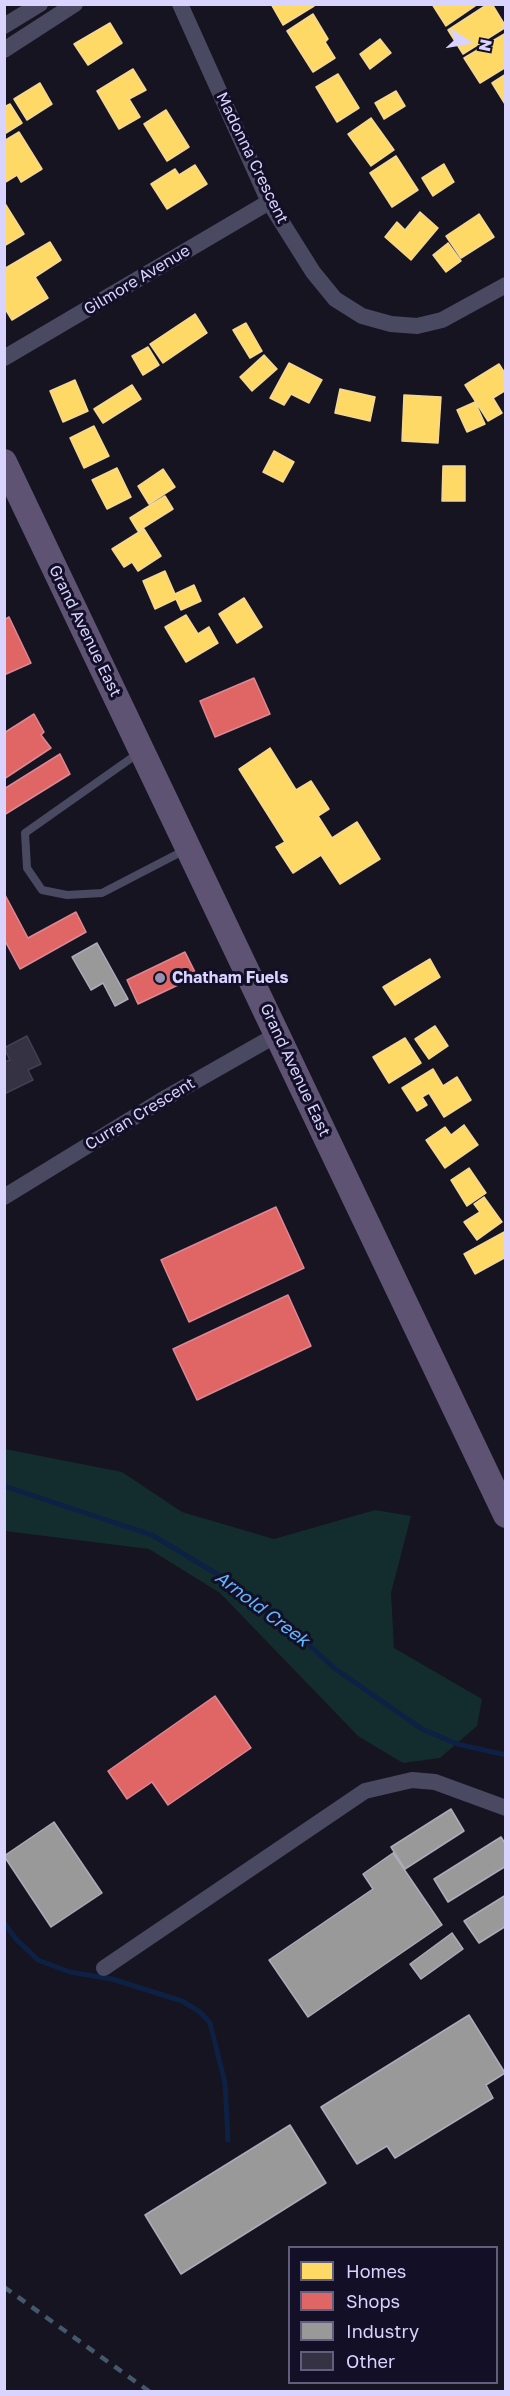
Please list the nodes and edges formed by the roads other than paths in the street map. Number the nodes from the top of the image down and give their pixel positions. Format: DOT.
graph roads {
  1 [pos="40,4"];
  2 [pos="75,4"];
  3 [pos="180,4"];
  4 [pos="4,26"];
  5 [pos="4,50"];
  6 [pos="269,202"];
  7 [pos="506,285"];
  8 [pos="4,358"];
  9 [pos="4,462"];
  10 [pos="142,750"];
  11 [pos="189,848"];
  12 [pos="278,1034"];
  13 [pos="4,1197"];
  14 [pos="506,1515"];
  15 [pos="506,1808"];
  16 [pos="104,1968"];
  1 -- 4 [label="street"];
  2 -- 5 [label="street"];
  3 -- 6 [label="street, Madonna Crescent"];
  6 -- 7 [label="street, Madonna Crescent"];
  6 -- 8 [label="street, Gilmore Avenue"];
  9 -- 10 [label="main road, Grand Avenue East"];
  10 -- 11 [label="main road, Grand Avenue East"];
  10 -- 11 [label="lane"];
  11 -- 12 [label="main road, Grand Avenue East"];
  12 -- 13 [label="street, Curran Crescent"];
  12 -- 14 [label="main road, Grand Avenue East"];
  15 -- 16 [label="street"];
}
